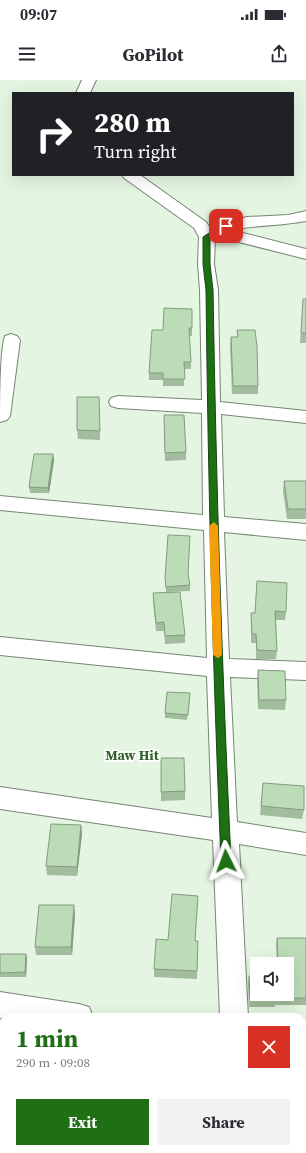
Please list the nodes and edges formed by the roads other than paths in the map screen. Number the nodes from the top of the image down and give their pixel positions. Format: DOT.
graph roads {
  1 [pos="89,80"];
  2 [pos="83,92"];
  3 [pos="131,176"];
  4 [pos="306,216"];
  5 [pos="211,234"];
  6 [pos="306,254"];
  7 [pos="11,340"];
  8 [pos="118,402"];
  9 [pos="211,407"];
  10 [pos="0,416"];
  11 [pos="306,417"];
  12 [pos="0,503"];
  13 [pos="214,522"];
  14 [pos="306,532"];
  15 [pos="0,646"];
  16 [pos="218,668"];
  17 [pos="306,671"];
  18 [pos="0,798"];
  19 [pos="225,829"];
  20 [pos="306,844"];
  21 [pos="0,1005"];
  22 [pos="53,1013"];
  23 [pos="234,1013"];
  1 -- 2 [label="street"];
  3 -- 5 [label="street"];
  4 -- 5 [label="street"];
  5 -- 6 [label="street"];
  5 -- 9 [label="street"];
  7 -- 10 [label="street"];
  8 -- 9 [label="street"];
  9 -- 11 [label="street"];
  9 -- 13 [label="street"];
  12 -- 13 [label="street"];
  13 -- 14 [label="street"];
  13 -- 16 [label="street"];
  15 -- 16 [label="street"];
  16 -- 17 [label="street"];
  16 -- 19 [label="street"];
  18 -- 19 [label="street"];
  19 -- 20 [label="street"];
  19 -- 23 [label="street"];
  21 -- 22 [label="street"];
}
